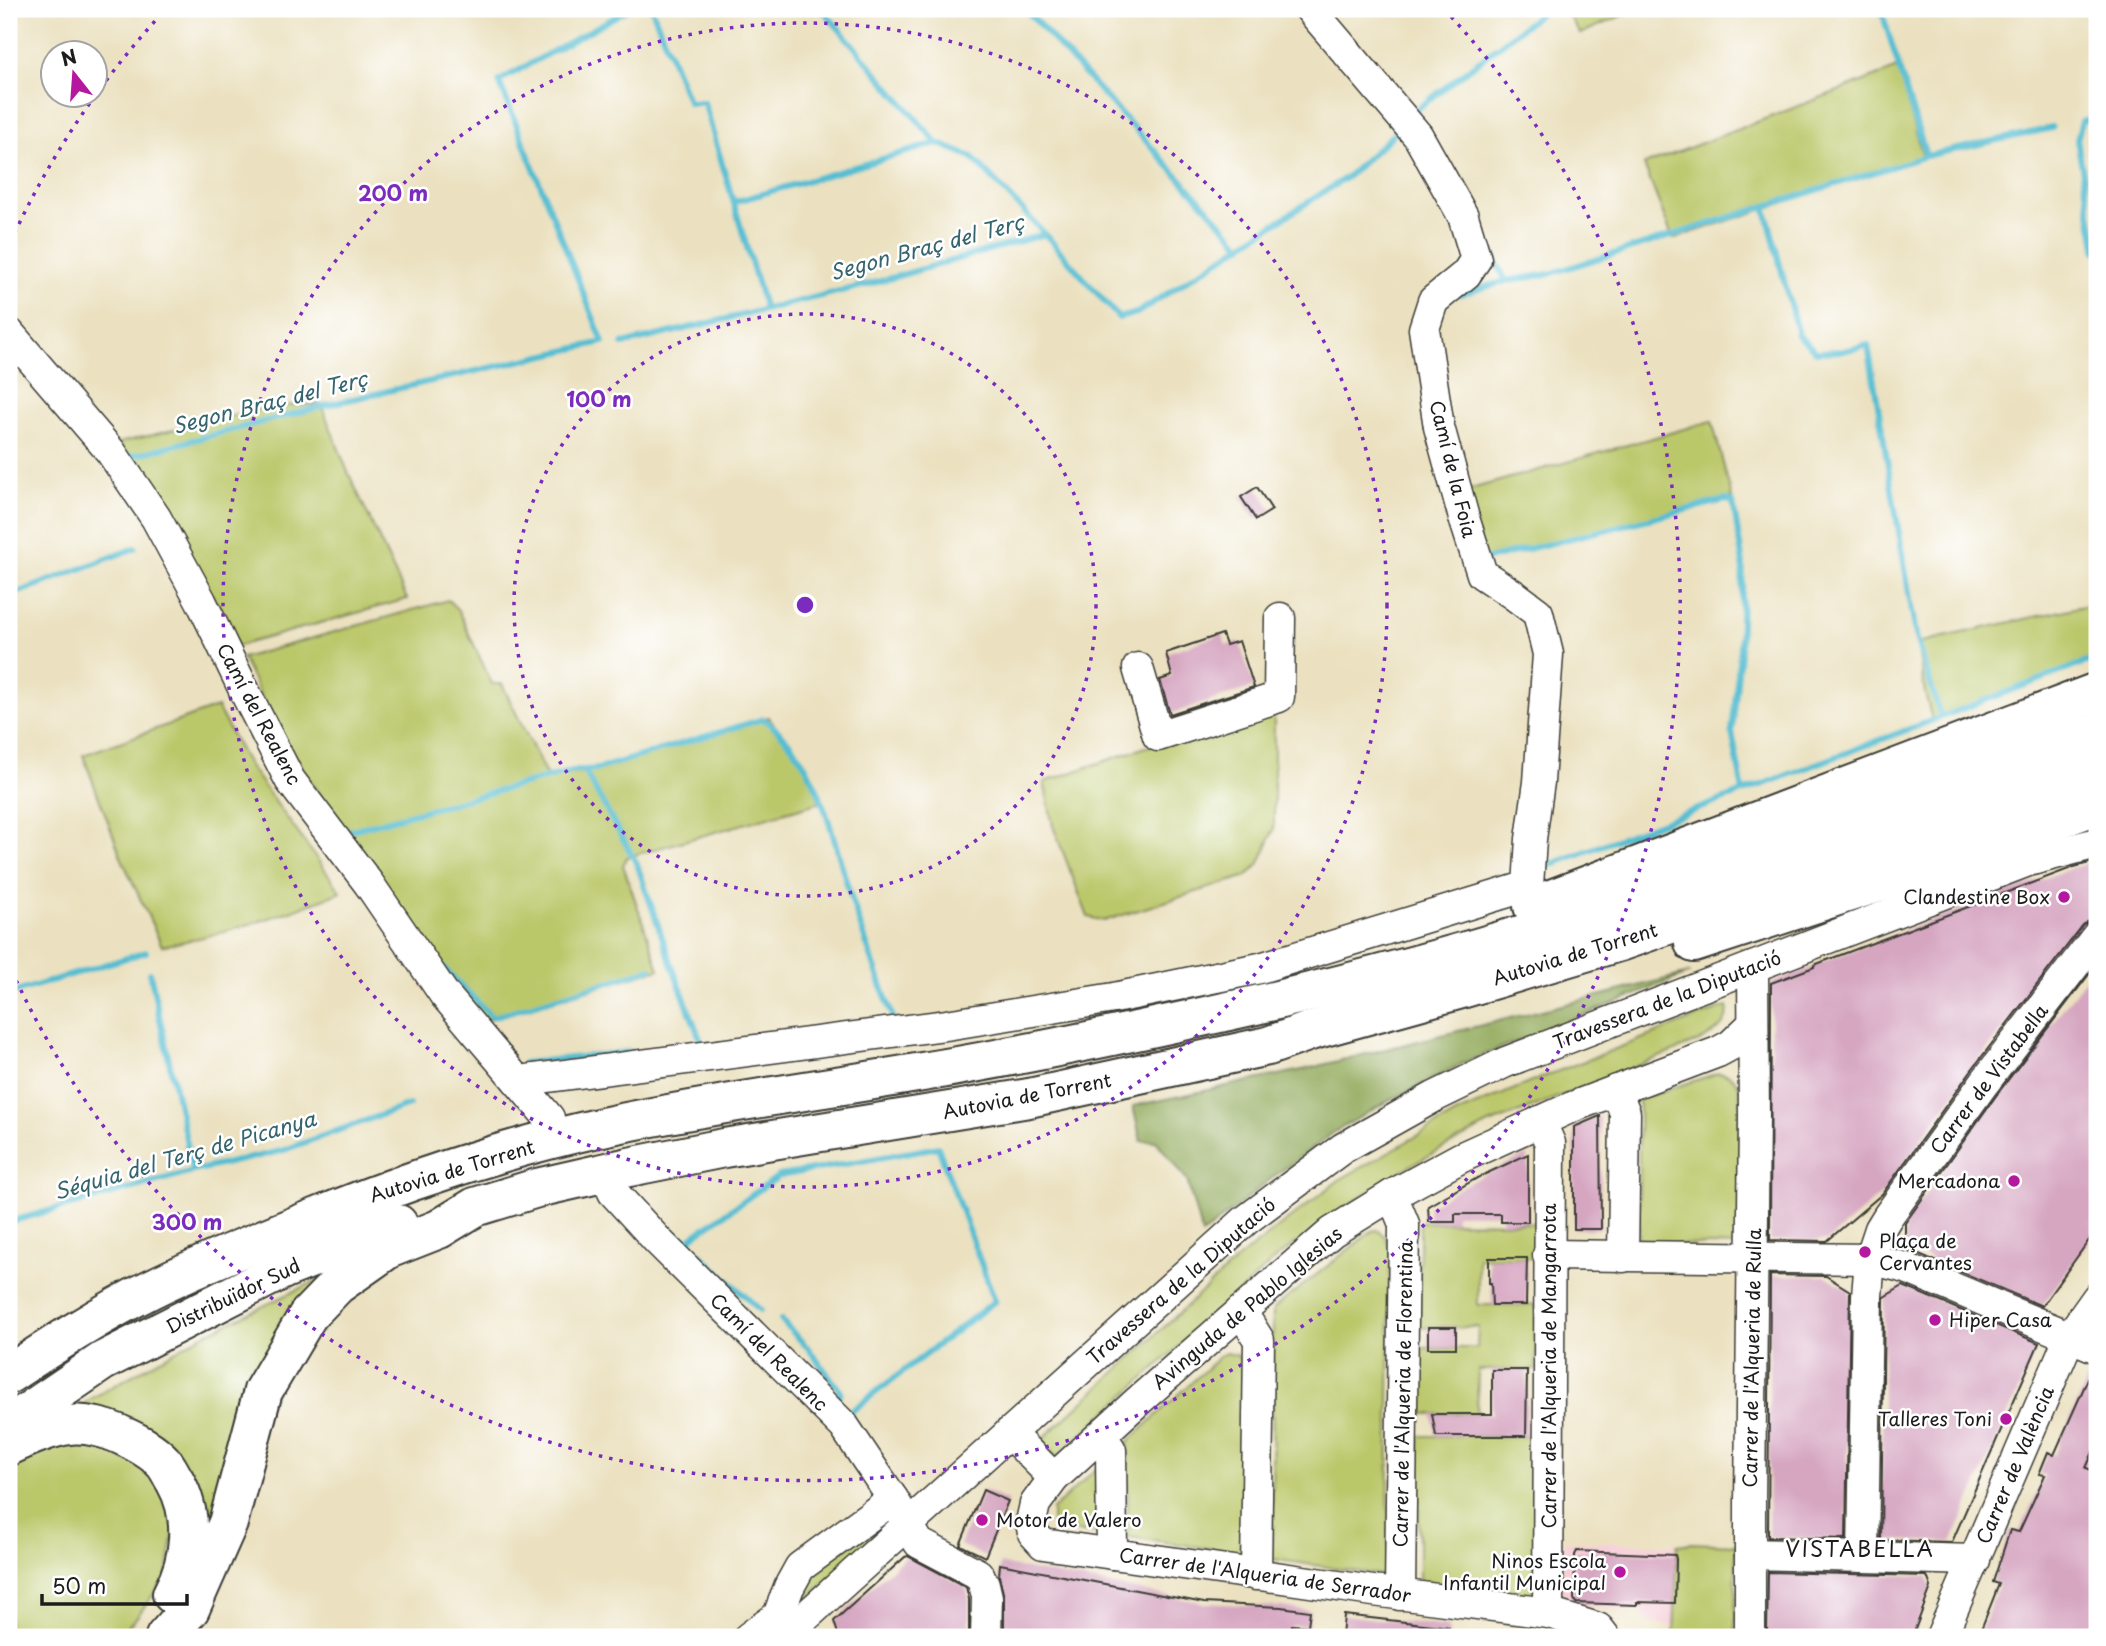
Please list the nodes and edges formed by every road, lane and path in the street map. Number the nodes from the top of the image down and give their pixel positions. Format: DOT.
graph roads {
  1 [pos="1310,9"];
  2 [pos="9,333"];
  3 [pos="1280,618"];
  4 [pos="1138,668"];
  5 [pos="2097,692"];
  6 [pos="2097,732"];
  7 [pos="2097,770"];
  8 [pos="2097,805"];
  9 [pos="2097,829"];
  10 [pos="2097,843"];
  11 [pos="2028,861"];
  12 [pos="2097,936"];
  13 [pos="1752,967"];
  14 [pos="1276,1000"];
  15 [pos="1753,1024"];
  16 [pos="1268,1046"];
  17 [pos="1718,1052"];
  18 [pos="1754,1079"];
  19 [pos="517,1081"];
  20 [pos="1616,1090"];
  21 [pos="549,1118"];
  22 [pos="1540,1121"];
  23 [pos="613,1192"];
  24 [pos="1392,1195"];
  25 [pos="475,1207"];
  26 [pos="1548,1255"];
  27 [pos="1623,1257"];
  28 [pos="1753,1258"];
  29 [pos="1870,1259"];
  30 [pos="2097,1298"];
  31 [pos="1241,1311"];
  32 [pos="2084,1342"];
  33 [pos="9,1374"];
  34 [pos="9,1425"];
  35 [pos="1009,1433"];
  36 [pos="1102,1436"];
  37 [pos="9,1446"];
  38 [pos="1054,1478"];
  39 [pos="893,1499"];
  40 [pos="909,1525"];
  41 [pos="1043,1544"];
  42 [pos="1112,1554"];
  43 [pos="1750,1554"];
  44 [pos="1863,1557"];
  45 [pos="1975,1560"];
  46 [pos="1256,1575"];
  47 [pos="1400,1595"];
  48 [pos="1548,1613"];
  49 [pos="803,1631"];
  50 [pos="139,1637"];
  51 [pos="165,1637"];
  52 [pos="749,1637"];
  53 [pos="986,1637"];
  54 [pos="1605,1637"];
  55 [pos="1750,1637"];
  56 [pos="1941,1637"];
  1 -- 19 [label="street, Camí de la Foia"];
  2 -- 19 [label="street, Camí del Realenc"];
  3 -- 4 [label="street"];
  5 -- 14 [label="highway"];
  6 -- 14 [label="highway, Autovia de Torrent"];
  7 -- 16 [label="highway, Autovia de Torrent"];
  8 -- 16 [label="highway"];
  9 -- 11 [label="street, Travessera de la Diputació"];
  10 -- 11 [label="street, Travessera de la Diputació"];
  11 -- 13 [label="street, Travessera de la Diputació"];
  12 -- 29 [label="street, Carrer de Vistabella"];
  13 -- 15 [label="street, Carrer de l'Alqueria de Rulla"];
  13 -- 35 [label="street, Travessera de la Diputació"];
  14 -- 33 [label="highway, Autovia de Torrent"];
  15 -- 17 [label="street, Avinguda de Pablo Iglesias"];
  15 -- 18 [label="street, Carrer de l'Alqueria de Rulla"];
  16 -- 25 [label="highway, Autovia de Torrent"];
  17 -- 18 [label="street"];
  17 -- 20 [label="street, Avinguda de Pablo Iglesias"];
  18 -- 28 [label="street, Carrer de l'Alqueria de Rulla"];
  19 -- 21 [label="street, Camí del Realenc"];
  20 -- 22 [label="street, Avinguda de Pablo Iglesias"];
  20 -- 27 [label="street"];
  22 -- 24 [label="street, Avinguda de Pablo Iglesias"];
  22 -- 26 [label="street, Carrer de l'Alqueria de Mangarrota"];
  23 -- 39 [label="street, Camí del Realenc"];
  24 -- 31 [label="street, Avinguda de Pablo Iglesias"];
  24 -- 47 [label="street, Carrer de l'Alqueria de Florentina"];
  25 -- 34 [label="highway, Distribuïdor Sud"];
  25 -- 51 [label="highway, Autovia de Torrent"];
  26 -- 27 [label="street"];
  26 -- 48 [label="street, Carrer de l'Alqueria de Mangarrota"];
  27 -- 28 [label="street"];
  28 -- 29 [label="street"];
  28 -- 43 [label="street, Carrer de l'Alqueria de Rulla"];
  29 -- 32 [label="street"];
  29 -- 44 [label="street, Carrer de Vistabella"];
  30 -- 32 [label="street, Carrer de València"];
  31 -- 36 [label="street, Avinguda de Pablo Iglesias"];
  31 -- 46 [label="street"];
  32 -- 45 [label="street, Carrer de València"];
  35 -- 38 [label="street"];
  35 -- 40 [label="street, Travessera de la Diputació"];
  36 -- 38 [label="street, Avinguda de Pablo Iglesias"];
  36 -- 42 [label="street"];
  37 -- 50 [label="highway"];
  38 -- 41 [label="street, Avinguda de Pablo Iglesias"];
  39 -- 40 [label="street, Camí del Realenc"];
  39 -- 52 [label="street"];
  40 -- 49 [label="street, Travessera de la Diputació"];
  40 -- 53 [label="street, Camí del Realenc"];
  41 -- 42 [label="street, Carrer de l'Alqueria de Serrador"];
  42 -- 46 [label="street, Carrer de l'Alqueria de Serrador"];
  43 -- 44 [label="street"];
  43 -- 55 [label="street, Carrer de l'Alqueria de Rulla"];
  44 -- 45 [label="street"];
  45 -- 56 [label="street, Carrer de València"];
  46 -- 47 [label="street, Carrer de l'Alqueria de Serrador"];
  47 -- 48 [label="street, Carrer de l'Alqueria de Serrador"];
  48 -- 54 [label="street, Carrer de l'Alqueria de Serrador"];
}
